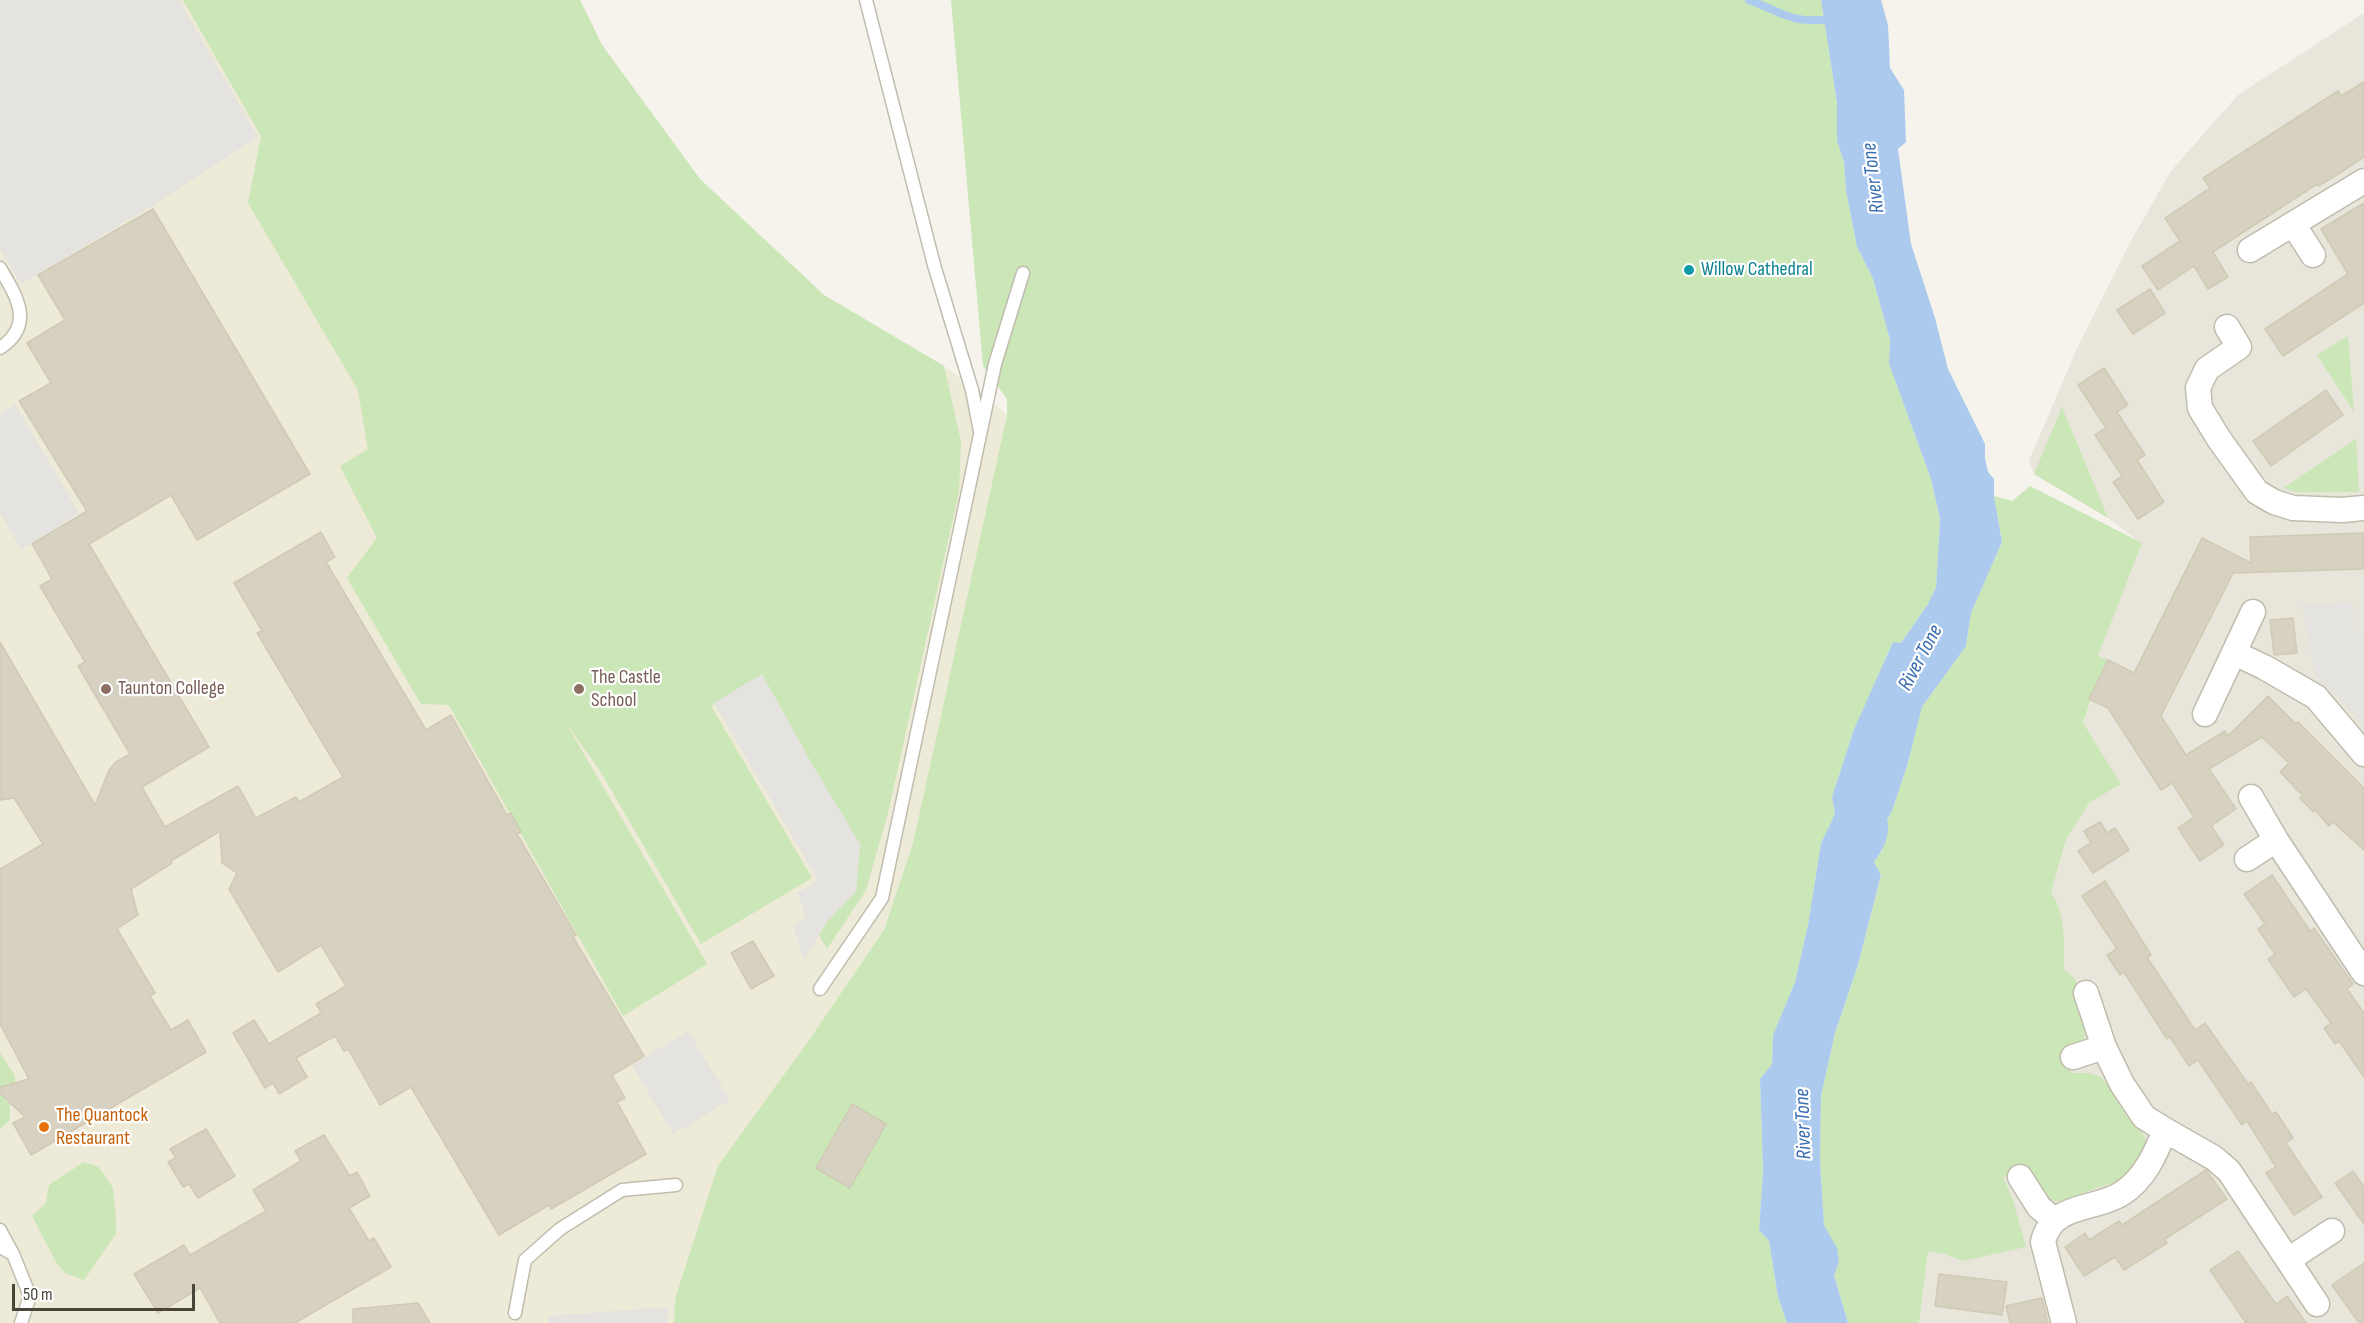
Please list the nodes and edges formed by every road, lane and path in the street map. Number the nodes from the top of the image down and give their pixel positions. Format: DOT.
graph roads {
  1 [pos="866,0"];
  2 [pos="2364,181"];
  3 [pos="2293,224"];
  4 [pos="2250,250"];
  5 [pos="2313,255"];
  6 [pos="0,268"];
  7 [pos="1023,273"];
  8 [pos="2239,346"];
  9 [pos="0,348"];
  10 [pos="981,437"];
  11 [pos="2353,509"];
  12 [pos="2253,612"];
  13 [pos="2234,653"];
  14 [pos="2205,714"];
  15 [pos="2364,754"];
  16 [pos="2251,797"];
  17 [pos="2276,840"];
  18 [pos="2247,859"];
  19 [pos="2364,973"];
  20 [pos="820,989"];
  21 [pos="2086,993"];
  22 [pos="2104,1047"];
  23 [pos="2073,1057"];
  24 [pos="2165,1130"];
  25 [pos="2020,1178"];
  26 [pos="676,1185"];
  27 [pos="2054,1221"];
  28 [pos="0,1230"];
  29 [pos="2331,1231"];
  30 [pos="0,1247"];
  31 [pos="13,1254"];
  32 [pos="2288,1260"];
  33 [pos="2317,1304"];
  34 [pos="515,1313"];
  35 [pos="21,1323"];
  36 [pos="2064,1323"];
  1 -- 10 [label="lane"];
  2 -- 3 [label="street"];
  3 -- 4 [label="street"];
  3 -- 5 [label="street"];
  6 -- 9 [label="lane"];
  7 -- 10 [label="lane"];
  8 -- 11 [label="street"];
  10 -- 20 [label="lane"];
  12 -- 13 [label="street"];
  13 -- 14 [label="street"];
  13 -- 15 [label="street"];
  16 -- 17 [label="street"];
  17 -- 18 [label="street"];
  17 -- 19 [label="street"];
  21 -- 22 [label="street"];
  22 -- 23 [label="street"];
  22 -- 24 [label="street"];
  24 -- 27 [label="street"];
  24 -- 32 [label="street"];
  25 -- 27 [label="street"];
  26 -- 34 [label="lane"];
  27 -- 36 [label="street"];
  28 -- 31 [label="lane"];
  29 -- 32 [label="street"];
  30 -- 31 [label="lane"];
  31 -- 35 [label="lane"];
  32 -- 33 [label="street"];
}
